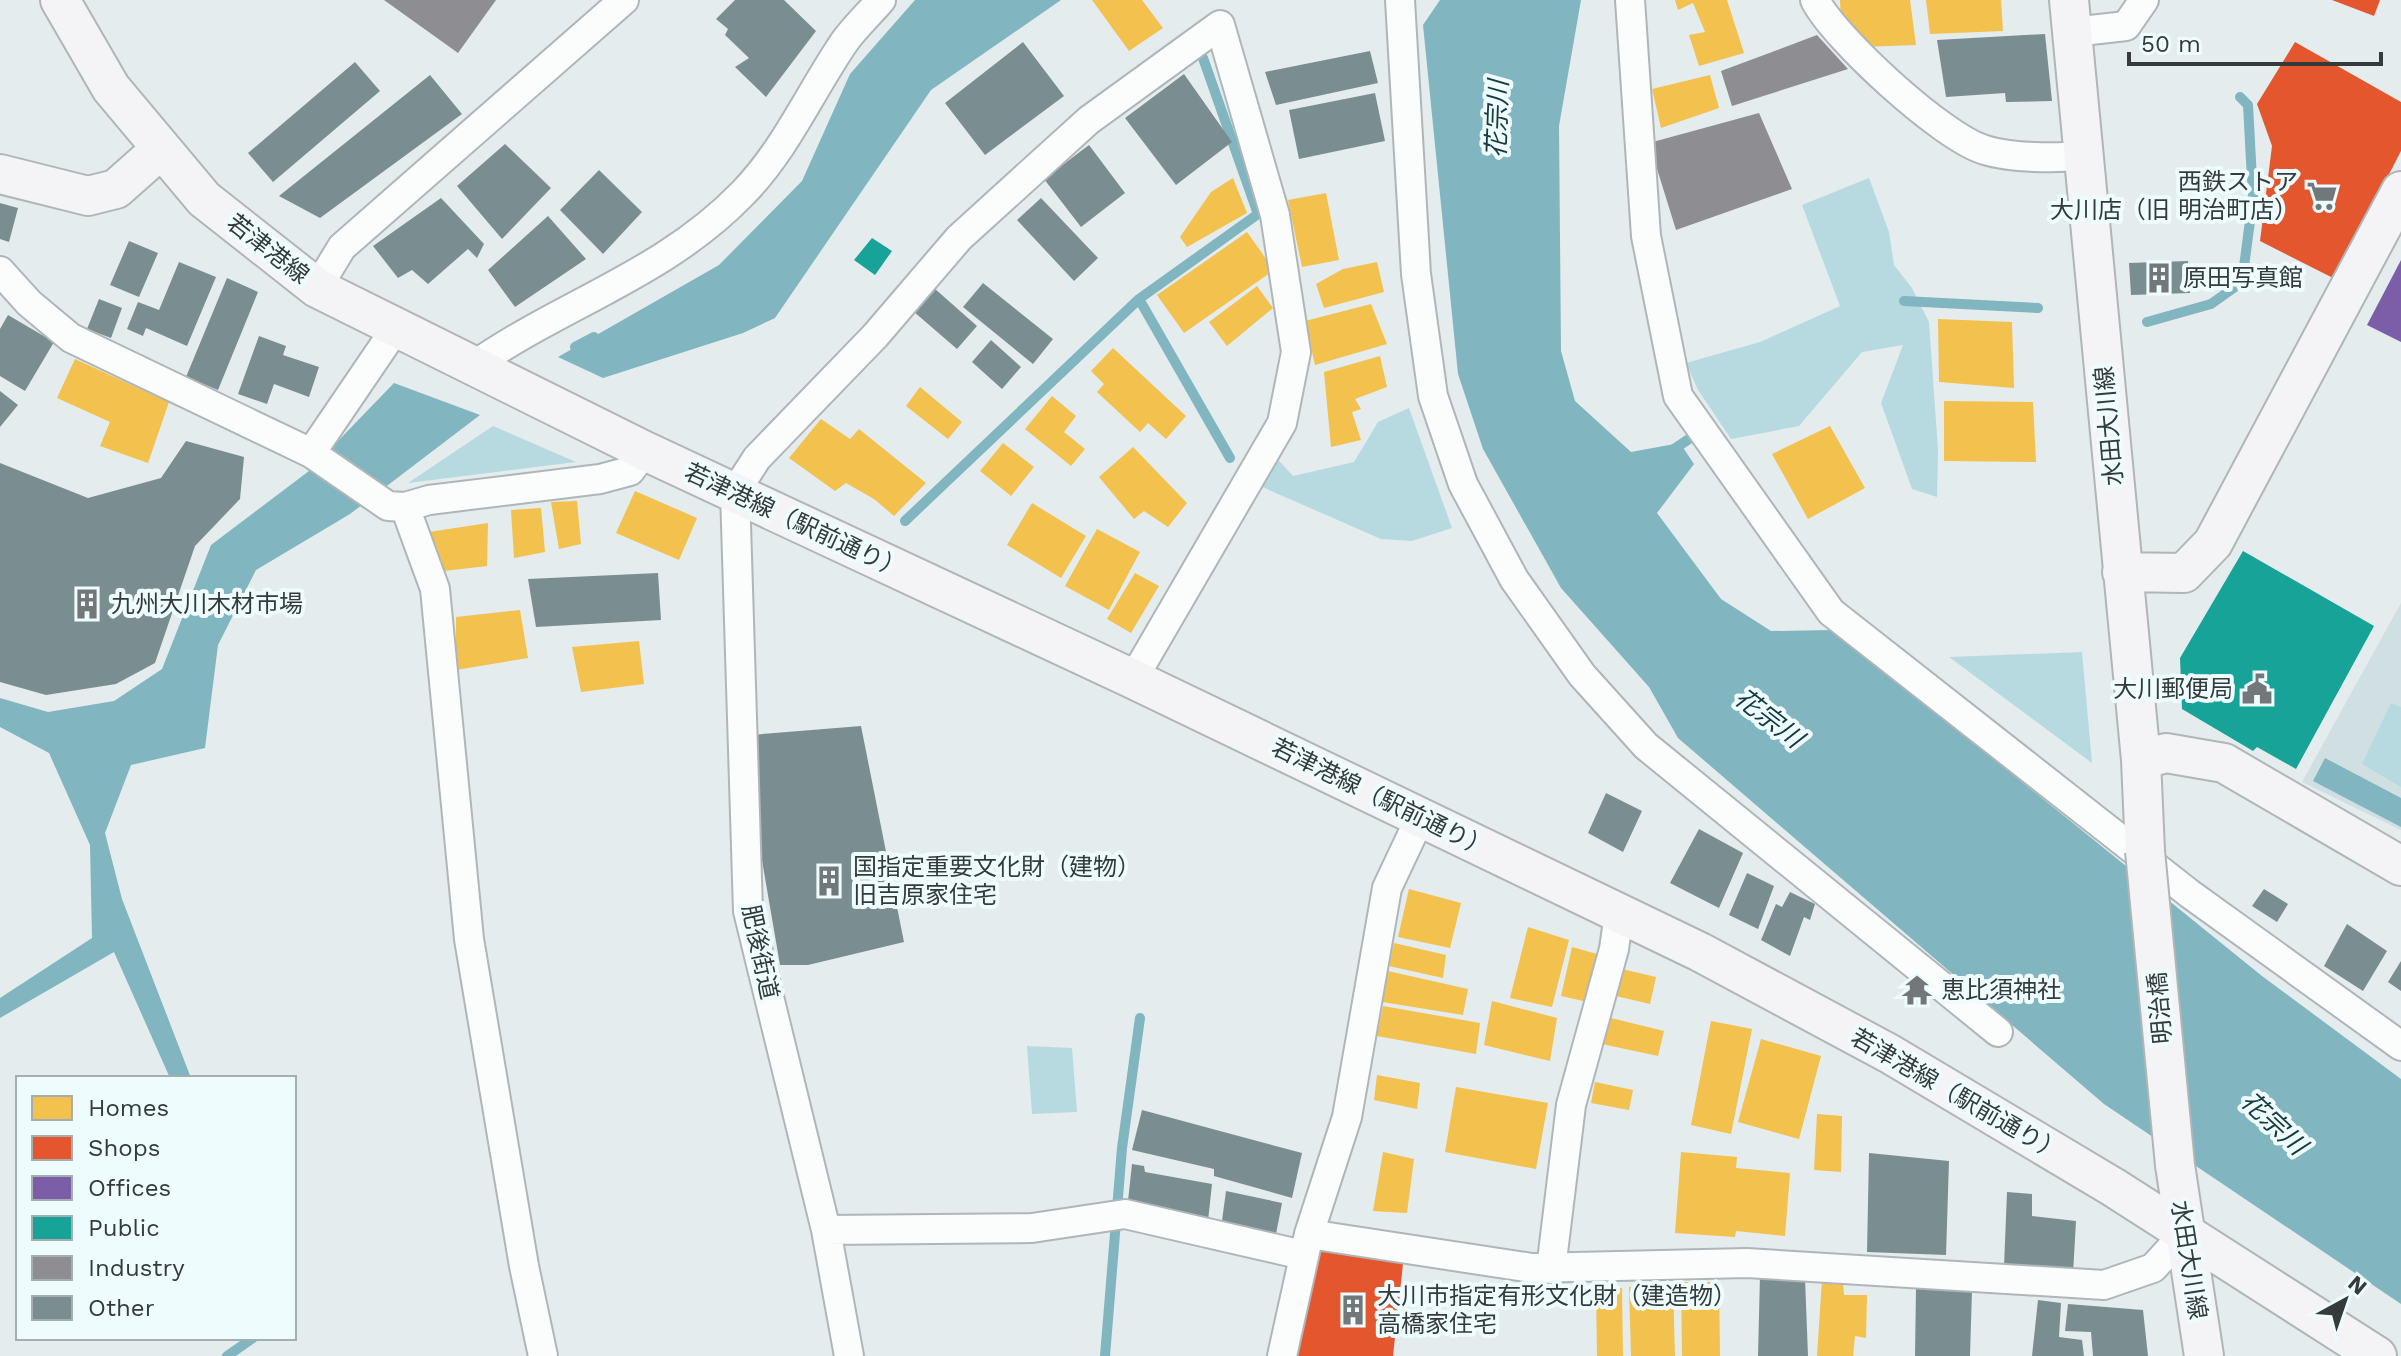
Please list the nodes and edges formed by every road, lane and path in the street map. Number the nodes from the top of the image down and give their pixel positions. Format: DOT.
graph roads {
  1 [pos="60,0"];
  2 [pos="624,0"];
  3 [pos="881,0"];
  4 [pos="1400,0"];
  5 [pos="1630,0"];
  6 [pos="1815,0"];
  7 [pos="2144,0"];
  8 [pos="2071,16"];
  9 [pos="160,150"];
  10 [pos="2084,155"];
  11 [pos="0,174"];
  12 [pos="2401,191"];
  13 [pos="0,271"];
  14 [pos="317,288"];
  15 [pos="396,328"];
  16 [pos="484,373"];
  17 [pos="554,407"];
  18 [pos="645,451"];
  19 [pos="311,453"];
  20 [pos="735,492"];
  21 [pos="396,506"];
  22 [pos="2122,572"];
  23 [pos="1133,679"];
  24 [pos="2141,760"];
  25 [pos="1421,816"];
  26 [pos="2145,851"];
  27 [pos="2401,866"];
  28 [pos="1619,914"];
  29 [pos="1998,1032"];
  30 [pos="2401,1046"];
  31 [pos="2175,1165"];
  32 [pos="826,1230"];
  33 [pos="2185,1233"];
  34 [pos="1306,1245"];
  35 [pos="1551,1269"];
  36 [pos="543,1356"];
  37 [pos="849,1356"];
  38 [pos="1282,1356"];
  39 [pos="2204,1356"];
  40 [pos="2377,1356"];
  1 -- 9 [label="main road, 若津港線"];
  2 -- 14 [label="street"];
  3 -- 16 [label="street"];
  4 -- 29 [label="street"];
  5 -- 30 [label="street"];
  6 -- 10 [label="street"];
  7 -- 8 [label="street"];
  8 -- 10 [label="main road, 水田大川線"];
  9 -- 11 [label="main road"];
  9 -- 14 [label="main road, 若津港線"];
  10 -- 22 [label="main road, 水田大川線"];
  12 -- 22 [label="main road"];
  13 -- 19 [label="street"];
  14 -- 15 [label="main road, 若津港線"];
  15 -- 16 [label="main road, 若津港線"];
  15 -- 19 [label="street"];
  16 -- 17 [label="main road, 若津港線"];
  17 -- 18 [label="main road, 若津港線（駅前通り）"];
  18 -- 20 [label="main road, 若津港線（駅前通り）"];
  18 -- 21 [label="street"];
  19 -- 21 [label="street"];
  20 -- 23 [label="main road, 若津港線（駅前通り）"];
  20 -- 23 [label="street"];
  20 -- 32 [label="street, 肥後街道"];
  21 -- 36 [label="street"];
  22 -- 24 [label="main road, 水田大川線"];
  23 -- 25 [label="main road, 若津港線（駅前通り）"];
  24 -- 26 [label="main road, 水田大川線"];
  24 -- 27 [label="main road"];
  25 -- 28 [label="main road, 若津港線（駅前通り）"];
  25 -- 34 [label="street"];
  26 -- 31 [label="main road, 明治橋, bridge"];
  28 -- 33 [label="main road, 若津港線（駅前通り）"];
  28 -- 35 [label="street"];
  31 -- 33 [label="main road, 水田大川線"];
  32 -- 34 [label="street"];
  32 -- 37 [label="street, 肥後街道"];
  33 -- 35 [label="street"];
  33 -- 39 [label="main road, 水田大川線"];
  33 -- 40 [label="main road, 若津港線（駅前通り）"];
  34 -- 35 [label="street"];
  34 -- 38 [label="street"];
}
